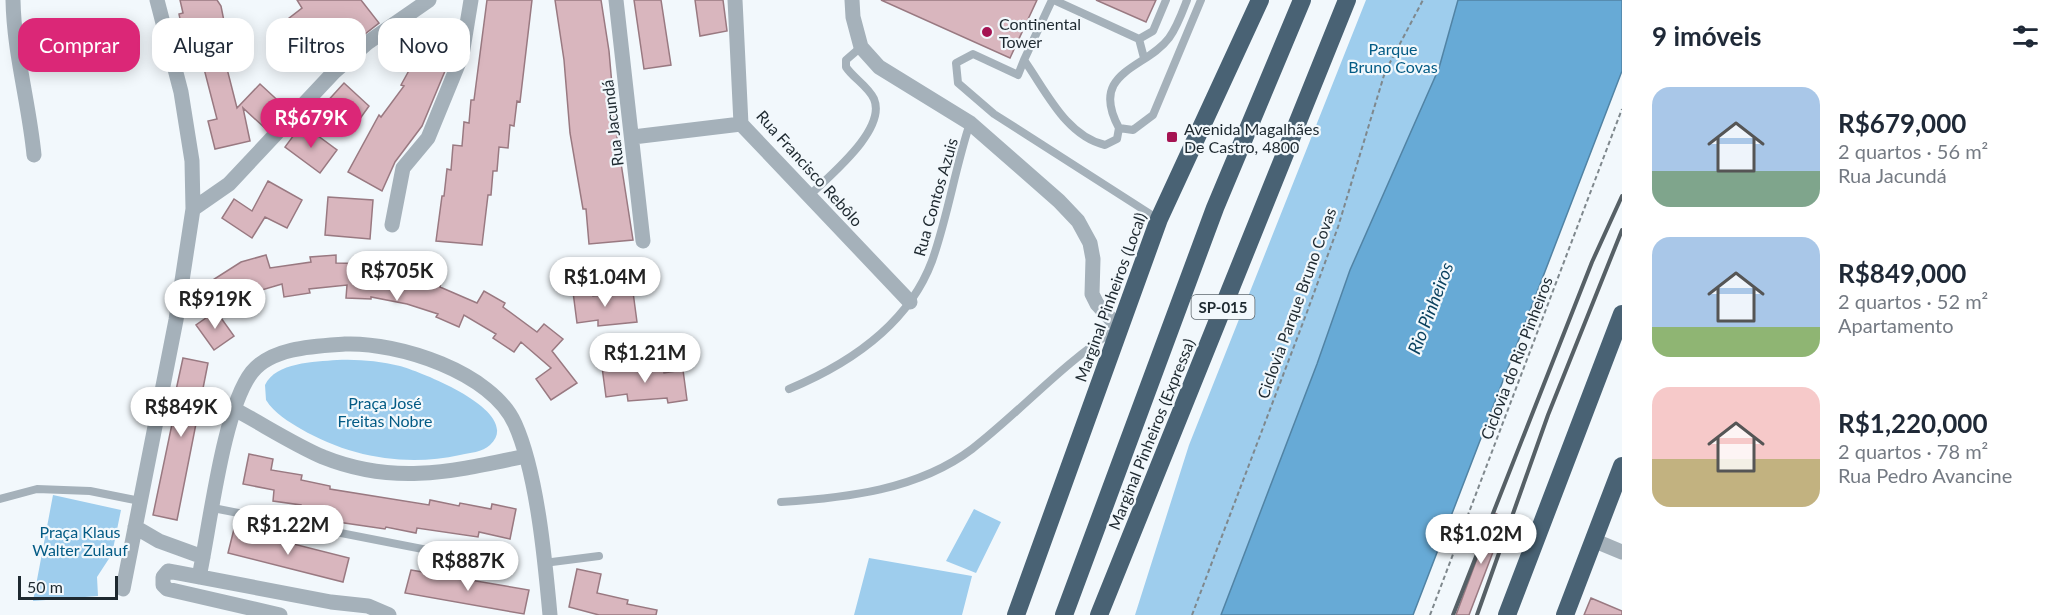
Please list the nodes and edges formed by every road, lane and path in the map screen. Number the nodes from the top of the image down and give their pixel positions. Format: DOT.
graph roads {
  1 [pos="13,0"];
  2 [pos="157,0"];
  3 [pos="429,0"];
  4 [pos="471,0"];
  5 [pos="616,0"];
  6 [pos="735,0"];
  7 [pos="852,0"];
  8 [pos="1053,0"];
  9 [pos="1166,0"];
  10 [pos="1187,0"];
  11 [pos="1201,0"];
  12 [pos="1260,0"];
  13 [pos="1302,0"];
  14 [pos="1347,0"];
  15 [pos="1423,0"];
  16 [pos="1139,39"];
  17 [pos="861,47"];
  18 [pos="1144,58"];
  19 [pos="1024,60"];
  20 [pos="1622,109"];
  21 [pos="970,123"];
  22 [pos="741,124"];
  23 [pos="1119,128"];
  24 [pos="633,137"];
  25 [pos="34,155"];
  26 [pos="809,196"];
  27 [pos="193,209"];
  28 [pos="1159,219"];
  29 [pos="392,225"];
  30 [pos="643,241"];
  31 [pos="910,302"];
  32 [pos="1622,314"];
  33 [pos="1618,327"];
  34 [pos="1119,328"];
  35 [pos="789,389"];
  36 [pos="234,409"];
  37 [pos="526,456"];
  38 [pos="1622,466"];
  39 [pos="0,499"];
  40 [pos="140,501"];
  41 [pos="781,502"];
  42 [pos="213,508"];
  43 [pos="135,528"];
  44 [pos="1593,540"];
  45 [pos="1532,551"];
  46 [pos="1622,552"];
  47 [pos="598,556"];
  48 [pos="203,557"];
  49 [pos="543,563"];
  50 [pos="499,564"];
  51 [pos="199,577"];
  52 [pos="123,589"];
  53 [pos="353,610"];
  54 [pos="280,615"];
  55 [pos="388,615"];
  56 [pos="550,615"];
  57 [pos="1016,615"];
  58 [pos="1064,615"];
  59 [pos="1099,615"];
  60 [pos="1192,615"];
  61 [pos="1430,615"];
  62 [pos="1507,615"];
  63 [pos="1517,615"];
  64 [pos="1565,615"];
  1 -- 25 [label="street"];
  2 -- 27 [label="street"];
  3 -- 27 [label="street"];
  4 -- 29 [label="street"];
  5 -- 24 [label="street, Rua Jacundá"];
  6 -- 22 [label="street, Rua Francisco Rebôlo"];
  7 -- 17 [label="street"];
  8 -- 16 [label="lane"];
  8 -- 19 [label="lane"];
  9 -- 16 [label="lane"];
  10 -- 18 [label="lane"];
  11 -- 23 [label="lane"];
  12 -- 28 [label="highway, Marginal Pinheiros (Local)"];
  13 -- 58 [label="highway"];
  14 -- 59 [label="highway, Marginal Pinheiros (Expressa) / SP-015"];
  15 -- 60 [label="path, Ciclovia Parque Bruno Covas"];
  16 -- 18 [label="lane"];
  17 -- 21 [label="street"];
  17 -- 26 [label="lane"];
  18 -- 23 [label="lane"];
  19 -- 23 [label="lane"];
  19 -- 28 [label="lane"];
  20 -- 61 [label="path, Ciclovia do Rio Pinheiros"];
  21 -- 31 [label="lane, Rua Contos Azuis"];
  21 -- 34 [label="street"];
  22 -- 24 [label="street"];
  22 -- 26 [label="street, Rua Francisco Rebôlo"];
  24 -- 30 [label="street, Rua Jacundá"];
  26 -- 31 [label="street, Rua Francisco Rebôlo"];
  27 -- 40 [label="street"];
  28 -- 34 [label="highway, Marginal Pinheiros (Local)"];
  31 -- 35 [label="lane, Rua Contos Azuis"];
  32 -- 33 [label="highway"];
  33 -- 45 [label="highway"];
  34 -- 41 [label="lane"];
  34 -- 57 [label="highway, Marginal Pinheiros (Local)"];
  36 -- 37 [label="street"];
  36 -- 37 [label="street"];
  36 -- 42 [label="street"];
  37 -- 49 [label="street"];
  38 -- 44 [label="highway"];
  39 -- 40 [label="lane"];
  40 -- 43 [label="street"];
  42 -- 48 [label="street"];
  42 -- 50 [label="lane"];
  43 -- 48 [label="street"];
  43 -- 52 [label="street"];
  44 -- 46 [label="street"];
  44 -- 64 [label="highway"];
  45 -- 62 [label="highway"];
  45 -- 63 [label="highway"];
  47 -- 49 [label="lane"];
  48 -- 51 [label="street"];
  49 -- 56 [label="street"];
  51 -- 53 [label="street"];
  51 -- 54 [label="street"];
  53 -- 55 [label="street"];
}
